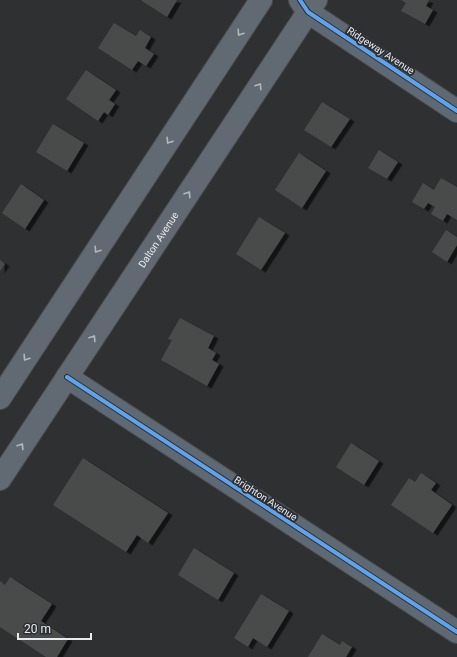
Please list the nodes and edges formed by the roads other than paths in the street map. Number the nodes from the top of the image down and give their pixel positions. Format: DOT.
graph roads {
  1 [pos="261,0"];
  2 [pos="308,4"];
  3 [pos="457,111"];
  4 [pos="67,377"];
  5 [pos="0,398"];
  6 [pos="0,479"];
  7 [pos="457,632"];
  1 -- 5 [label="main road, one-way"];
  2 -- 3 [label="street, Ridgeway Avenue"];
  4 -- 2 [label="main road, Dalton Avenue, one-way"];
  6 -- 4 [label="main road, Dalton Avenue, one-way"];
  4 -- 7 [label="street, Brighton Avenue"];
}
